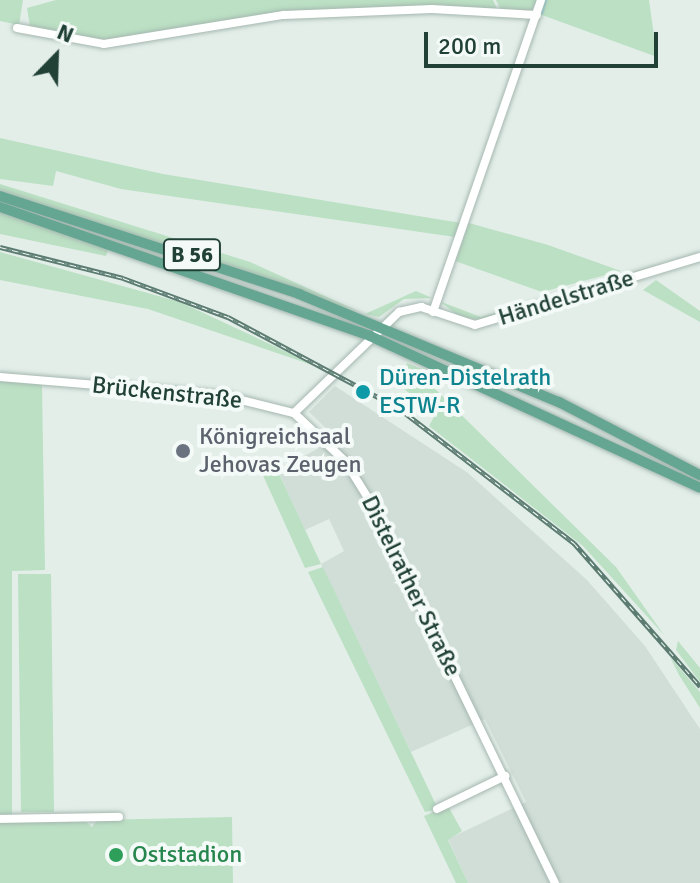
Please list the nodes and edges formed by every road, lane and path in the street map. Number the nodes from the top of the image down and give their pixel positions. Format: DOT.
graph roads {
  1 [pos="541,0"];
  2 [pos="537,15"];
  3 [pos="17,28"];
  4 [pos="0,196"];
  5 [pos="0,207"];
  6 [pos="700,257"];
  7 [pos="433,312"];
  8 [pos="380,327"];
  9 [pos="370,336"];
  10 [pos="0,377"];
  11 [pos="294,413"];
  12 [pos="700,475"];
  13 [pos="700,488"];
  14 [pos="505,776"];
  15 [pos="437,809"];
  16 [pos="119,817"];
  17 [pos="0,819"];
  18 [pos="555,883"];
  1 -- 2 [label="street"];
  2 -- 3 [label="street"];
  2 -- 7 [label="street"];
  4 -- 8 [label="main road, B 56"];
  5 -- 9 [label="main road, B 56"];
  6 -- 7 [label="street, Händelstraße"];
  7 -- 8 [label="street"];
  8 -- 9 [label="street"];
  8 -- 12 [label="main road, B 56"];
  9 -- 11 [label="street"];
  9 -- 13 [label="main road, B 56"];
  10 -- 11 [label="street, Brückenstraße"];
  11 -- 14 [label="street, Distelrather Straße"];
  14 -- 15 [label="street"];
  14 -- 18 [label="street, Distelrather Straße"];
  16 -- 17 [label="street"];
}
